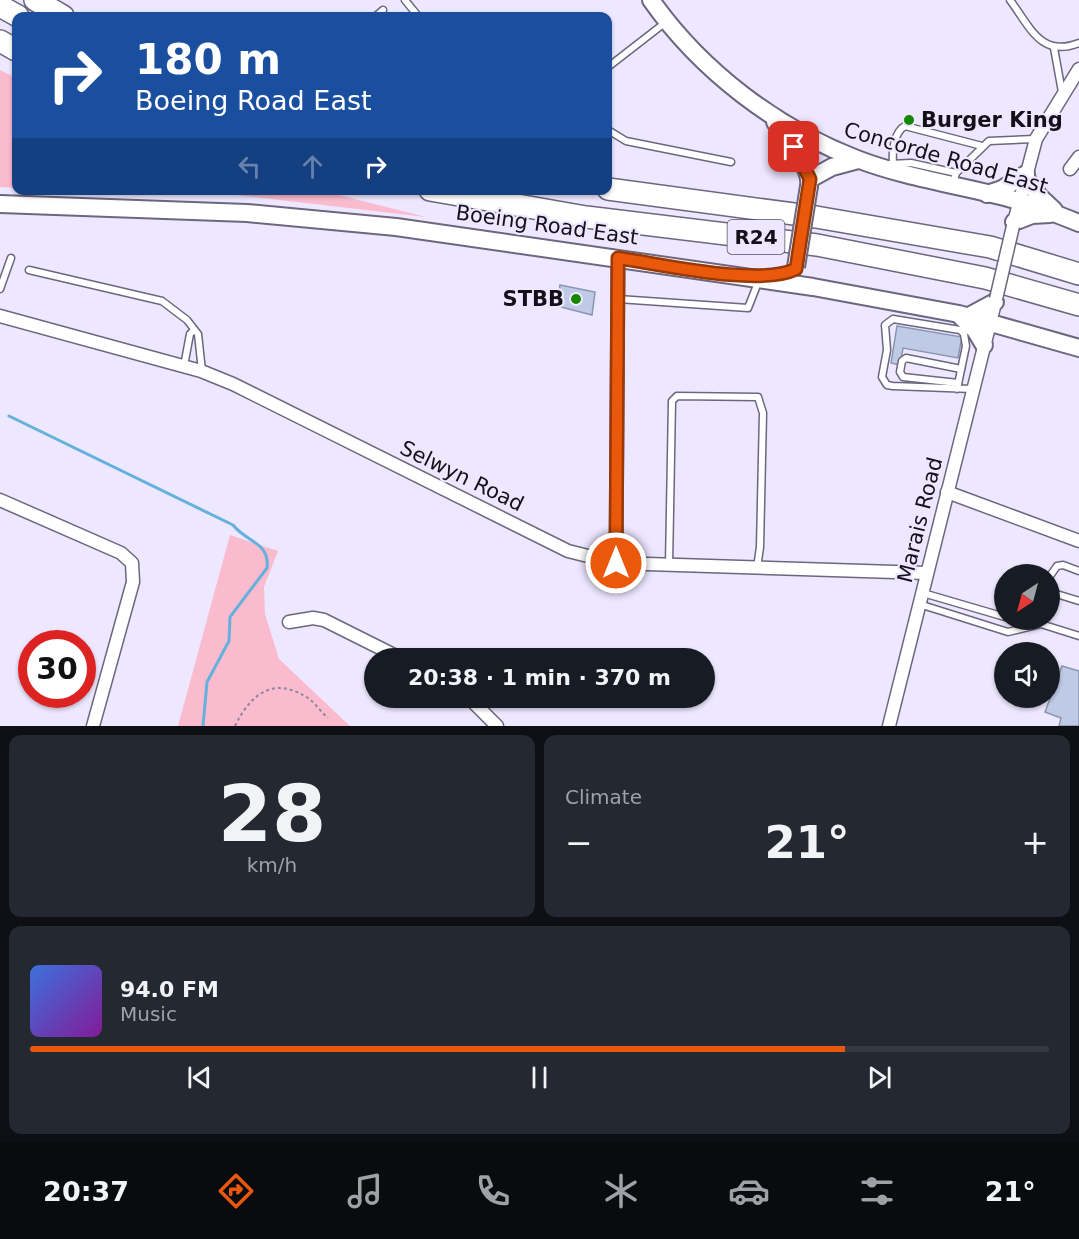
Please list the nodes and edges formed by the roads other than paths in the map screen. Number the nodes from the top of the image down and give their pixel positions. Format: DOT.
graph roads {
  1 [pos="35,0"];
  2 [pos="405,0"];
  3 [pos="651,0"];
  4 [pos="1010,0"];
  5 [pos="383,10"];
  6 [pos="56,12"];
  7 [pos="381,12"];
  8 [pos="415,12"];
  9 [pos="667,22"];
  10 [pos="1079,43"];
  11 [pos="1054,48"];
  12 [pos="612,64"];
  13 [pos="1079,69"];
  14 [pos="1075,85"];
  15 [pos="1063,95"];
  16 [pos="771,116"];
  17 [pos="612,132"];
  18 [pos="1036,139"];
  19 [pos="982,146"];
  20 [pos="1079,157"];
  21 [pos="858,160"];
  22 [pos="731,162"];
  23 [pos="888,165"];
  24 [pos="1070,169"];
  25 [pos="1025,175"];
  26 [pos="955,179"];
  27 [pos="809,183"];
  28 [pos="612,190"];
  29 [pos="988,194"];
  30 [pos="459,195"];
  31 [pos="1019,201"];
  32 [pos="0,204"];
  33 [pos="1058,215"];
  34 [pos="1014,223"];
  35 [pos="1079,223"];
  36 [pos="11,258"];
  37 [pos="618,258"];
  38 [pos="796,268"];
  39 [pos="29,270"];
  40 [pos="716,273"];
  41 [pos="1079,274"];
  42 [pos="759,279"];
  43 [pos="813,287"];
  44 [pos="0,289"];
  45 [pos="617,299"];
  46 [pos="995,302"];
  47 [pos="1079,305"];
  48 [pos="0,316"];
  49 [pos="963,316"];
  50 [pos="990,324"];
  51 [pos="1010,329"];
  52 [pos="194,330"];
  53 [pos="984,345"];
  54 [pos="1079,348"];
  55 [pos="184,366"];
  56 [pos="961,369"];
  57 [pos="202,372"];
  58 [pos="958,386"];
  59 [pos="973,389"];
  60 [pos="947,492"];
  61 [pos="1,503"];
  62 [pos="1079,541"];
  63 [pos="616,563"];
  64 [pos="669,566"];
  65 [pos="1060,566"];
  66 [pos="757,569"];
  67 [pos="1079,571"];
  68 [pos="926,573"];
  69 [pos="1060,595"];
  70 [pos="921,598"];
  71 [pos="1079,602"];
  72 [pos="994,615"];
  73 [pos="289,622"];
  74 [pos="1079,636"];
  75 [pos="380,648"];
  76 [pos="479,708"];
  77 [pos="93,726"];
  78 [pos="497,726"];
  79 [pos="889,726"];
  1 -- 6 [label="highway"];
  2 -- 8 [label="lane"];
  3 -- 9 [label="main road"];
  4 -- 11 [label="lane"];
  5 -- 7 [label="lane"];
  9 -- 12 [label="lane"];
  9 -- 16 [label="main road"];
  10 -- 11 [label="lane"];
  11 -- 15 [label="lane"];
  13 -- 14 [label="street"];
  14 -- 15 [label="street"];
  15 -- 18 [label="street"];
  16 -- 21 [label="main road, Concorde Road East"];
  16 -- 27 [label="main road"];
  17 -- 22 [label="lane"];
  18 -- 19 [label="lane"];
  18 -- 25 [label="street"];
  19 -- 23 [label="lane"];
  19 -- 26 [label="lane"];
  20 -- 24 [label="street"];
  21 -- 23 [label="main road, Concorde Road East"];
  21 -- 27 [label="main road"];
  23 -- 26 [label="main road, Concorde Road East"];
  23 -- 26 [label="lane"];
  25 -- 29 [label="main road"];
  25 -- 31 [label="street"];
  25 -- 33 [label="main road"];
  26 -- 29 [label="main road, Concorde Road East"];
  27 -- 38 [label="main road, bridge"];
  28 -- 41 [label="highway, R24"];
  29 -- 31 [label="main road, Concorde Road East"];
  29 -- 34 [label="main road"];
  30 -- 47 [label="highway, R24"];
  31 -- 33 [label="main road, Concorde Road East"];
  31 -- 34 [label="street"];
  32 -- 37 [label="main road, Boeing Road East"];
  33 -- 34 [label="main road"];
  33 -- 35 [label="main road, Concorde Road East"];
  34 -- 46 [label="street, bridge"];
  36 -- 44 [label="lane"];
  37 -- 40 [label="main road, Boeing Road East"];
  37 -- 45 [label="street"];
  38 -- 40 [label="main road"];
  38 -- 43 [label="main road"];
  39 -- 52 [label="lane"];
  40 -- 42 [label="main road, Boeing Road East"];
  42 -- 43 [label="main road, Boeing Road East"];
  42 -- 45 [label="lane"];
  43 -- 49 [label="main road, Boeing Road East"];
  45 -- 63 [label="street"];
  46 -- 49 [label="main road"];
  46 -- 50 [label="street, Marais Road"];
  46 -- 51 [label="main road"];
  48 -- 55 [label="street, Selwyn Road"];
  49 -- 50 [label="main road, Boeing Road East"];
  49 -- 53 [label="main road"];
  50 -- 51 [label="main road, Boeing Road East"];
  50 -- 53 [label="street, Marais Road"];
  51 -- 54 [label="main road, Boeing Road East"];
  52 -- 55 [label="lane"];
  52 -- 57 [label="lane"];
  53 -- 59 [label="street, Marais Road"];
  55 -- 57 [label="street, Selwyn Road"];
  56 -- 58 [label="lane"];
  56 -- 58 [label="lane"];
  56 -- 58 [label="lane"];
  57 -- 63 [label="street, Selwyn Road"];
  58 -- 59 [label="lane"];
  59 -- 60 [label="street, Marais Road"];
  60 -- 62 [label="street"];
  60 -- 68 [label="street, Marais Road"];
  61 -- 77 [label="street"];
  63 -- 64 [label="street, Selwyn Road"];
  64 -- 66 [label="street, Selwyn Road"];
  64 -- 66 [label="lane"];
  65 -- 67 [label="lane"];
  66 -- 68 [label="street, Selwyn Road"];
  68 -- 70 [label="street, Marais Road"];
  69 -- 71 [label="lane"];
  70 -- 72 [label="lane"];
  70 -- 74 [label="lane"];
  70 -- 79 [label="street, Marais Road"];
  73 -- 75 [label="street"];
  76 -- 78 [label="street"];
}
